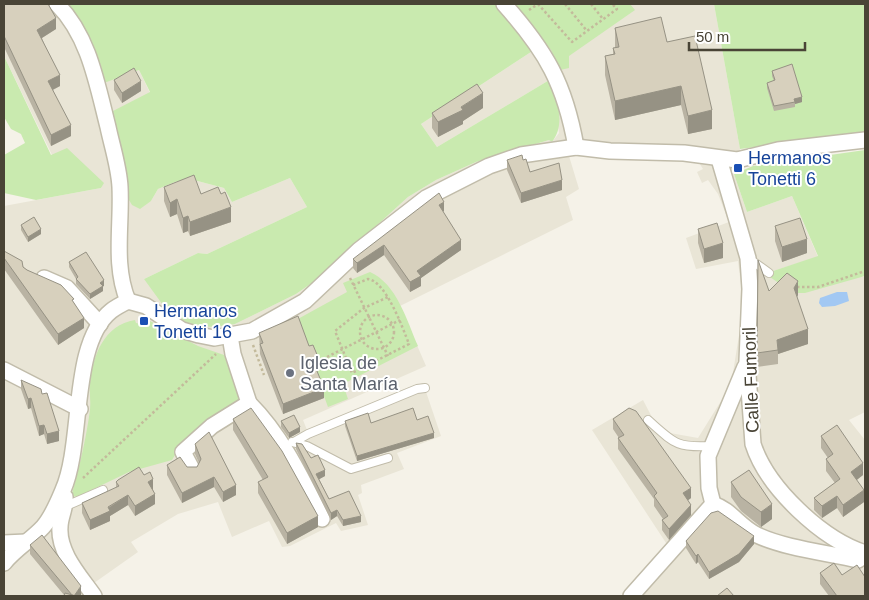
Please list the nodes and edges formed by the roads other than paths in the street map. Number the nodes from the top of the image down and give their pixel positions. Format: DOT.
graph roads {
  1 [pos="57,4"];
  2 [pos="504,4"];
  3 [pos="865,140"];
  4 [pos="576,147"];
  5 [pos="719,159"];
  6 [pos="748,258"];
  7 [pos="32,272"];
  8 [pos="769,273"];
  9 [pos="128,301"];
  10 [pos="100,324"];
  11 [pos="225,337"];
  12 [pos="747,361"];
  13 [pos="4,370"];
  14 [pos="425,388"];
  15 [pos="249,403"];
  16 [pos="80,409"];
  17 [pos="648,420"];
  18 [pos="288,442"];
  19 [pos="711,446"];
  20 [pos="388,458"];
  21 [pos="192,468"];
  22 [pos="64,487"];
  23 [pos="103,490"];
  24 [pos="713,504"];
  25 [pos="66,506"];
  26 [pos="322,519"];
  27 [pos="26,542"];
  28 [pos="4,543"];
  29 [pos="865,554"];
  30 [pos="4,563"];
  31 [pos="640,593"];
  32 [pos="94,596"];
  1 -- 9 [label="street"];
  2 -- 4 [label="street"];
  3 -- 5 [label="street"];
  4 -- 5 [label="street"];
  4 -- 11 [label="street"];
  5 -- 6 [label="street, Calle Fumoril"];
  6 -- 8 [label="lane"];
  6 -- 12 [label="street, Calle Fumoril"];
  7 -- 10 [label="street"];
  9 -- 10 [label="street"];
  9 -- 11 [label="street"];
  10 -- 16 [label="street"];
  11 -- 15 [label="street"];
  12 -- 19 [label="street"];
  12 -- 29 [label="street, Calle Fumoril"];
  13 -- 16 [label="street"];
  14 -- 18 [label="lane"];
  15 -- 18 [label="street"];
  15 -- 21 [label="street"];
  16 -- 22 [label="street"];
  17 -- 19 [label="lane"];
  18 -- 20 [label="lane"];
  18 -- 26 [label="street"];
  19 -- 24 [label="street"];
  22 -- 25 [label="street"];
  22 -- 27 [label="street"];
  23 -- 25 [label="lane"];
  24 -- 29 [label="street"];
  24 -- 31 [label="street"];
  25 -- 32 [label="street"];
  27 -- 28 [label="street"];
  27 -- 30 [label="street"];
}
